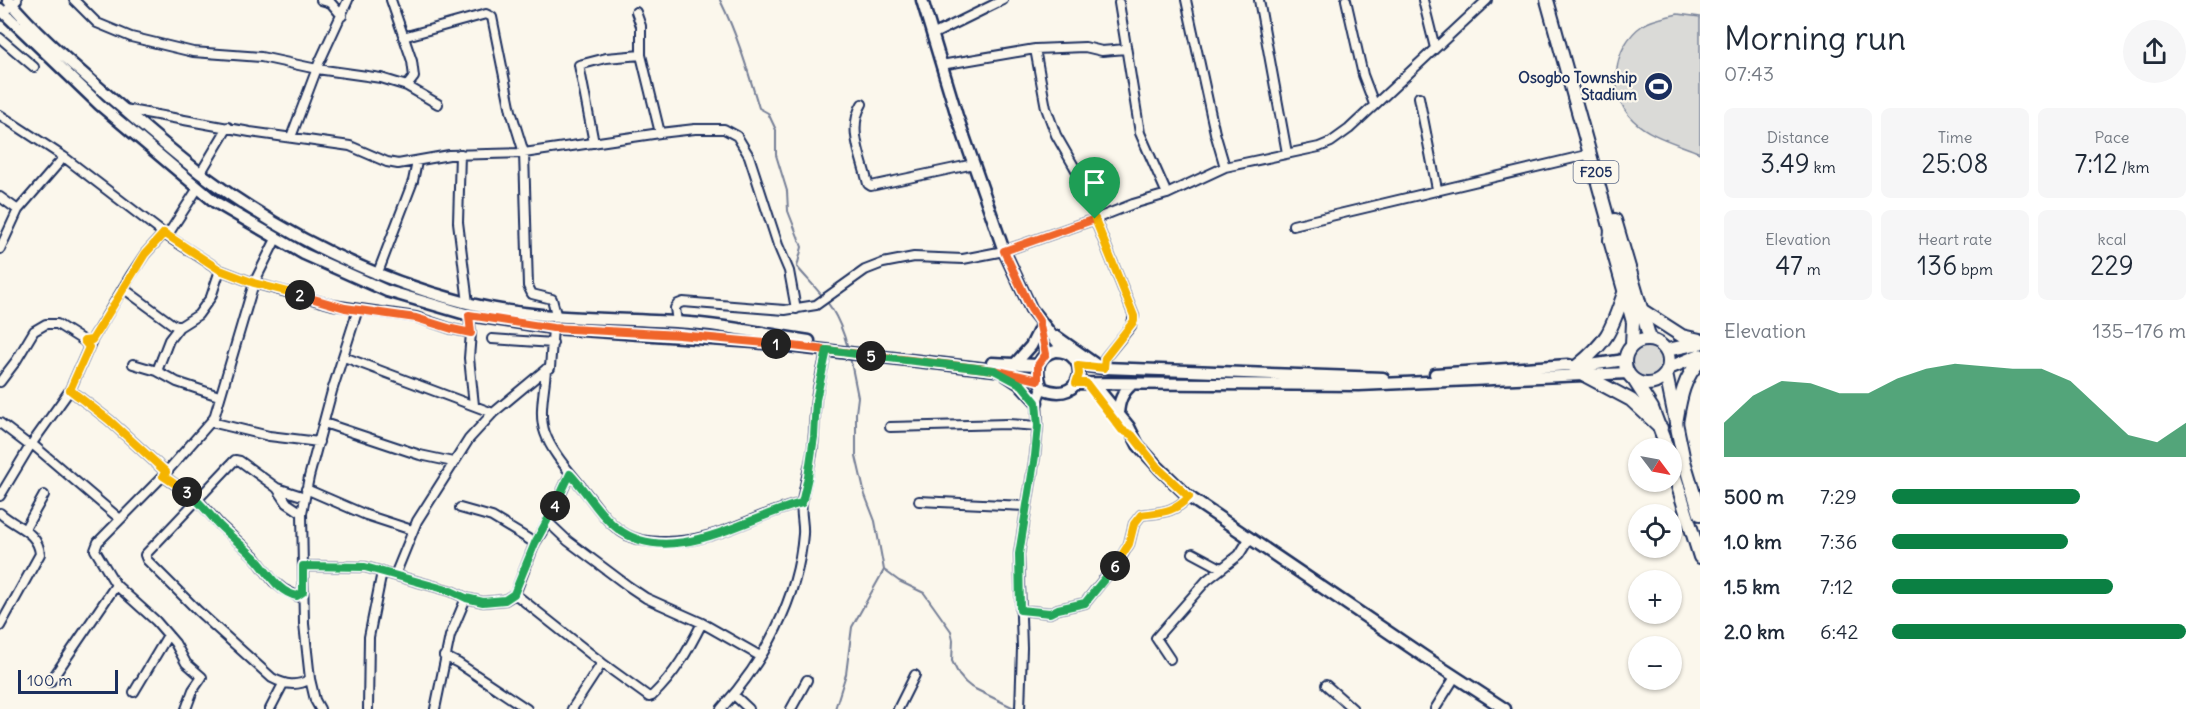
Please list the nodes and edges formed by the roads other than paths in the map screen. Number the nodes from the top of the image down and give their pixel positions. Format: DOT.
graph roads {
  1 [pos="74,0"];
  2 [pos="321,0"];
  3 [pos="348,0"];
  4 [pos="391,0"];
  5 [pos="922,0"];
  6 [pos="1003,0"];
  7 [pos="1186,0"];
  8 [pos="1258,0"];
  9 [pos="1346,0"];
  10 [pos="1423,0"];
  11 [pos="1487,0"];
  12 [pos="1547,0"];
  13 [pos="1553,0"];
  14 [pos="1119,3"];
  15 [pos="8,5"];
  16 [pos="636,12"];
  17 [pos="342,16"];
  18 [pos="932,35"];
  19 [pos="404,37"];
  20 [pos="0,38"];
  21 [pos="1436,48"];
  22 [pos="1035,49"];
  23 [pos="1126,49"];
  24 [pos="641,55"];
  25 [pos="942,65"];
  26 [pos="34,67"];
  27 [pos="317,69"];
  28 [pos="407,86"];
  29 [pos="1419,97"];
  30 [pos="438,104"];
  31 [pos="862,104"];
  32 [pos="1374,104"];
  33 [pos="124,109"];
  34 [pos="0,115"];
  35 [pos="228,127"];
  36 [pos="660,134"];
  37 [pos="291,137"];
  38 [pos="594,143"];
  39 [pos="524,153"];
  40 [pos="1287,153"];
  41 [pos="460,154"];
  42 [pos="1591,154"];
  43 [pos="64,157"];
  44 [pos="417,162"];
  45 [pos="974,164"];
  46 [pos="1226,167"];
  47 [pos="200,174"];
  48 [pos="198,188"];
  49 [pos="1437,189"];
  50 [pos="1167,194"];
  51 [pos="0,197"];
  52 [pos="18,210"];
  53 [pos="1095,219"];
  54 [pos="1293,225"];
  55 [pos="165,234"];
  56 [pos="276,239"];
  57 [pos="0,249"];
  58 [pos="1004,251"];
  59 [pos="220,270"];
  60 [pos="377,275"];
  61 [pos="254,283"];
  62 [pos="123,288"];
  63 [pos="1625,291"];
  64 [pos="468,303"];
  65 [pos="358,309"];
  66 [pos="796,309"];
  67 [pos="1640,309"];
  68 [pos="469,315"];
  69 [pos="677,322"];
  70 [pos="555,323"];
  71 [pos="1042,326"];
  72 [pos="179,327"];
  73 [pos="471,333"];
  74 [pos="492,339"];
  75 [pos="1650,339"];
  76 [pos="88,342"];
  77 [pos="1700,342"];
  78 [pos="553,343"];
  79 [pos="1632,345"];
  80 [pos="828,348"];
  81 [pos="1667,350"];
  82 [pos="859,351"];
  83 [pos="1065,352"];
  84 [pos="1046,354"];
  85 [pos="1700,355"];
  86 [pos="344,357"];
  87 [pos="1700,361"];
  88 [pos="134,364"];
  89 [pos="1038,365"];
  90 [pos="1078,365"];
  91 [pos="1014,366"];
  92 [pos="1103,368"];
  93 [pos="546,369"];
  94 [pos="994,370"];
  95 [pos="157,371"];
  96 [pos="1579,371"];
  97 [pos="1629,371"];
  98 [pos="1667,371"];
  99 [pos="0,382"];
  100 [pos="1040,384"];
  101 [pos="1085,384"];
  102 [pos="1132,384"];
  103 [pos="70,390"];
  104 [pos="219,396"];
  105 [pos="1036,402"];
  106 [pos="474,405"];
  107 [pos="493,413"];
  108 [pos="1118,414"];
  109 [pos="211,422"];
  110 [pos="0,423"];
  111 [pos="324,423"];
  112 [pos="1676,423"];
  113 [pos="1038,426"];
  114 [pos="890,427"];
  115 [pos="1660,428"];
  116 [pos="1132,435"];
  117 [pos="1663,438"];
  118 [pos="319,442"];
  119 [pos="31,445"];
  120 [pos="453,462"];
  121 [pos="165,474"];
  122 [pos="570,474"];
  123 [pos="277,488"];
  124 [pos="1680,492"];
  125 [pos="306,493"];
  126 [pos="44,495"];
  127 [pos="0,496"];
  128 [pos="1189,497"];
  129 [pos="198,500"];
  130 [pos="918,501"];
  131 [pos="802,503"];
  132 [pos="1026,506"];
  133 [pos="460,508"];
  134 [pos="0,513"];
  135 [pos="302,513"];
  136 [pos="1700,514"];
  137 [pos="120,519"];
  138 [pos="548,522"];
  139 [pos="25,529"];
  140 [pos="412,530"];
  141 [pos="1249,539"];
  142 [pos="535,543"];
  143 [pos="1193,553"];
  144 [pos="1700,557"];
  145 [pos="303,566"];
  146 [pos="1221,568"];
  147 [pos="382,572"];
  148 [pos="394,575"];
  149 [pos="116,585"];
  150 [pos="303,592"];
  151 [pos="514,594"];
  152 [pos="466,598"];
  153 [pos="1020,610"];
  154 [pos="702,623"];
  155 [pos="0,626"];
  156 [pos="168,635"];
  157 [pos="444,656"];
  158 [pos="760,656"];
  159 [pos="1170,659"];
  160 [pos="602,663"];
  161 [pos="915,675"];
  162 [pos="1455,677"];
  163 [pos="310,679"];
  164 [pos="807,680"];
  165 [pos="50,682"];
  166 [pos="283,684"];
  167 [pos="1326,685"];
  168 [pos="134,692"];
  169 [pos="734,695"];
  170 [pos="186,709"];
  171 [pos="270,709"];
  172 [pos="320,709"];
  173 [pos="368,709"];
  174 [pos="435,709"];
  175 [pos="527,709"];
  176 [pos="572,709"];
  177 [pos="721,709"];
  178 [pos="749,709"];
  179 [pos="791,709"];
  180 [pos="898,709"];
  181 [pos="1020,709"];
  182 [pos="1353,709"];
  183 [pos="1435,709"];
  184 [pos="1505,709"];
  1 -- 27 [label="street"];
  2 -- 17 [label="street"];
  3 -- 17 [label="street"];
  4 -- 19 [label="street"];
  5 -- 18 [label="main road"];
  6 -- 18 [label="street"];
  7 -- 46 [label="street"];
  8 -- 40 [label="street"];
  9 -- 32 [label="street"];
  10 -- 21 [label="street"];
  11 -- 21 [label="street"];
  12 -- 42 [label="main road, F205"];
  13 -- 67 [label="main road, F205"];
  14 -- 23 [label="street"];
  15 -- 33 [label="main road"];
  15 -- 48 [label="main road"];
  16 -- 24 [label="street"];
  17 -- 27 [label="street"];
  18 -- 25 [label="main road"];
  19 -- 28 [label="street"];
  19 -- 39 [label="street"];
  20 -- 26 [label="street"];
  21 -- 32 [label="street"];
  22 -- 23 [label="street"];
  22 -- 25 [label="street"];
  22 -- 53 [label="street"];
  23 -- 50 [label="street"];
  24 -- 36 [label="street"];
  24 -- 38 [label="street"];
  25 -- 45 [label="main road"];
  27 -- 28 [label="street"];
  27 -- 37 [label="street"];
  28 -- 30 [label="street"];
  29 -- 49 [label="street"];
  31 -- 45 [label="street"];
  32 -- 40 [label="street"];
  33 -- 35 [label="street"];
  33 -- 47 [label="main road"];
  34 -- 43 [label="street"];
  35 -- 37 [label="street"];
  35 -- 47 [label="street"];
  36 -- 38 [label="street"];
  36 -- 66 [label="street"];
  37 -- 44 [label="street"];
  38 -- 39 [label="street"];
  39 -- 41 [label="street"];
  39 -- 70 [label="street"];
  40 -- 46 [label="street"];
  41 -- 44 [label="street"];
  41 -- 64 [label="street"];
  42 -- 49 [label="street"];
  42 -- 63 [label="main road, F205"];
  43 -- 52 [label="street"];
  43 -- 55 [label="street"];
  44 -- 60 [label="street"];
  45 -- 58 [label="main road"];
  46 -- 50 [label="street"];
  47 -- 60 [label="main road"];
  48 -- 55 [label="street"];
  48 -- 56 [label="main road"];
  49 -- 54 [label="street"];
  50 -- 53 [label="street"];
  51 -- 52 [label="street"];
  52 -- 57 [label="street"];
  53 -- 58 [label="street"];
  53 -- 92 [label="street"];
  55 -- 59 [label="street"];
  55 -- 62 [label="street"];
  56 -- 61 [label="street"];
  56 -- 68 [label="main road"];
  58 -- 66 [label="street"];
  58 -- 71 [label="main road"];
  59 -- 61 [label="street"];
  59 -- 72 [label="street"];
  60 -- 64 [label="main road"];
  61 -- 65 [label="street"];
  61 -- 104 [label="street"];
  62 -- 72 [label="street"];
  62 -- 76 [label="street"];
  63 -- 79 [label="main road, F205"];
  63 -- 96 [label="main road"];
  64 -- 70 [label="main road"];
  65 -- 73 [label="street"];
  65 -- 86 [label="street"];
  66 -- 69 [label="street"];
  67 -- 75 [label="main road, F205"];
  67 -- 77 [label="main road"];
  68 -- 70 [label="main road"];
  68 -- 73 [label="street"];
  69 -- 70 [label="main road"];
  69 -- 80 [label="main road"];
  70 -- 78 [label="street"];
  70 -- 80 [label="main road"];
  71 -- 83 [label="main road"];
  71 -- 84 [label="main road"];
  71 -- 91 [label="main road"];
  71 -- 92 [label="main road"];
  72 -- 95 [label="street"];
  73 -- 106 [label="street"];
  74 -- 78 [label="street"];
  75 -- 79 [label="main road"];
  75 -- 81 [label="main road"];
  76 -- 99 [label="street"];
  76 -- 103 [label="street"];
  77 -- 81 [label="main road"];
  78 -- 93 [label="street"];
  79 -- 97 [label="main road, F205"];
  80 -- 82 [label="main road"];
  80 -- 131 [label="street"];
  81 -- 98 [label="main road"];
  82 -- 91 [label="main road"];
  82 -- 94 [label="main road"];
  83 -- 84 [label="main road"];
  83 -- 90 [label="main road"];
  84 -- 89 [label="main road"];
  85 -- 98 [label="main road"];
  86 -- 106 [label="street"];
  86 -- 111 [label="street"];
  87 -- 112 [label="main road"];
  88 -- 95 [label="street"];
  89 -- 91 [label="main road"];
  89 -- 100 [label="main road"];
  90 -- 92 [label="main road"];
  90 -- 101 [label="main road"];
  92 -- 96 [label="main road"];
  93 -- 107 [label="street"];
  93 -- 122 [label="street"];
  94 -- 100 [label="main road"];
  94 -- 105 [label="main road"];
  95 -- 104 [label="street"];
  96 -- 97 [label="main road"];
  96 -- 102 [label="main road"];
  96 -- 115 [label="main road"];
  97 -- 98 [label="main road"];
  97 -- 115 [label="main road"];
  98 -- 112 [label="main road"];
  100 -- 101 [label="main road"];
  100 -- 105 [label="street"];
  101 -- 102 [label="main road"];
  101 -- 108 [label="main road"];
  101 -- 116 [label="main road"];
  102 -- 108 [label="main road"];
  103 -- 119 [label="street"];
  103 -- 121 [label="street"];
  104 -- 109 [label="street"];
  105 -- 113 [label="street"];
  106 -- 107 [label="street"];
  107 -- 120 [label="street"];
  108 -- 116 [label="main road"];
  109 -- 118 [label="street"];
  109 -- 121 [label="street"];
  110 -- 119 [label="street"];
  111 -- 118 [label="street"];
  111 -- 120 [label="street"];
  112 -- 136 [label="main road"];
  113 -- 114 [label="street"];
  113 -- 132 [label="street"];
  115 -- 117 [label="main road"];
  116 -- 128 [label="main road"];
  118 -- 125 [label="street"];
  119 -- 127 [label="street"];
  119 -- 137 [label="street"];
  120 -- 140 [label="street"];
  121 -- 129 [label="street"];
  121 -- 137 [label="street"];
  122 -- 131 [label="street"];
  122 -- 138 [label="street"];
  123 -- 125 [label="street"];
  123 -- 129 [label="street"];
  123 -- 135 [label="street"];
  124 -- 144 [label="main road"];
  125 -- 135 [label="street"];
  125 -- 140 [label="street"];
  126 -- 139 [label="street"];
  128 -- 141 [label="main road"];
  128 -- 153 [label="street"];
  129 -- 150 [label="street"];
  129 -- 166 [label="street"];
  130 -- 132 [label="street"];
  131 -- 158 [label="street"];
  132 -- 153 [label="street"];
  133 -- 142 [label="street"];
  134 -- 139 [label="street"];
  135 -- 145 [label="street"];
  137 -- 149 [label="street"];
  138 -- 142 [label="street"];
  138 -- 154 [label="street"];
  139 -- 155 [label="street"];
  140 -- 148 [label="street"];
  141 -- 146 [label="street"];
  141 -- 162 [label="main road"];
  142 -- 151 [label="street"];
  143 -- 146 [label="street"];
  145 -- 147 [label="street"];
  145 -- 150 [label="street"];
  146 -- 159 [label="street"];
  147 -- 148 [label="street"];
  147 -- 173 [label="street"];
  148 -- 152 [label="street"];
  149 -- 156 [label="street"];
  149 -- 165 [label="street"];
  150 -- 163 [label="street"];
  151 -- 152 [label="street"];
  151 -- 160 [label="street"];
  152 -- 157 [label="street"];
  153 -- 181 [label="street"];
  154 -- 158 [label="street"];
  154 -- 160 [label="street"];
  156 -- 168 [label="street"];
  156 -- 170 [label="street"];
  157 -- 174 [label="street"];
  157 -- 175 [label="street"];
  158 -- 169 [label="street"];
  160 -- 176 [label="street"];
  161 -- 180 [label="street"];
  162 -- 183 [label="street"];
  162 -- 184 [label="main road"];
  163 -- 166 [label="street"];
  163 -- 172 [label="street"];
  164 -- 179 [label="street"];
  166 -- 171 [label="street"];
  167 -- 182 [label="street"];
  169 -- 177 [label="street"];
  169 -- 178 [label="street"];
}
